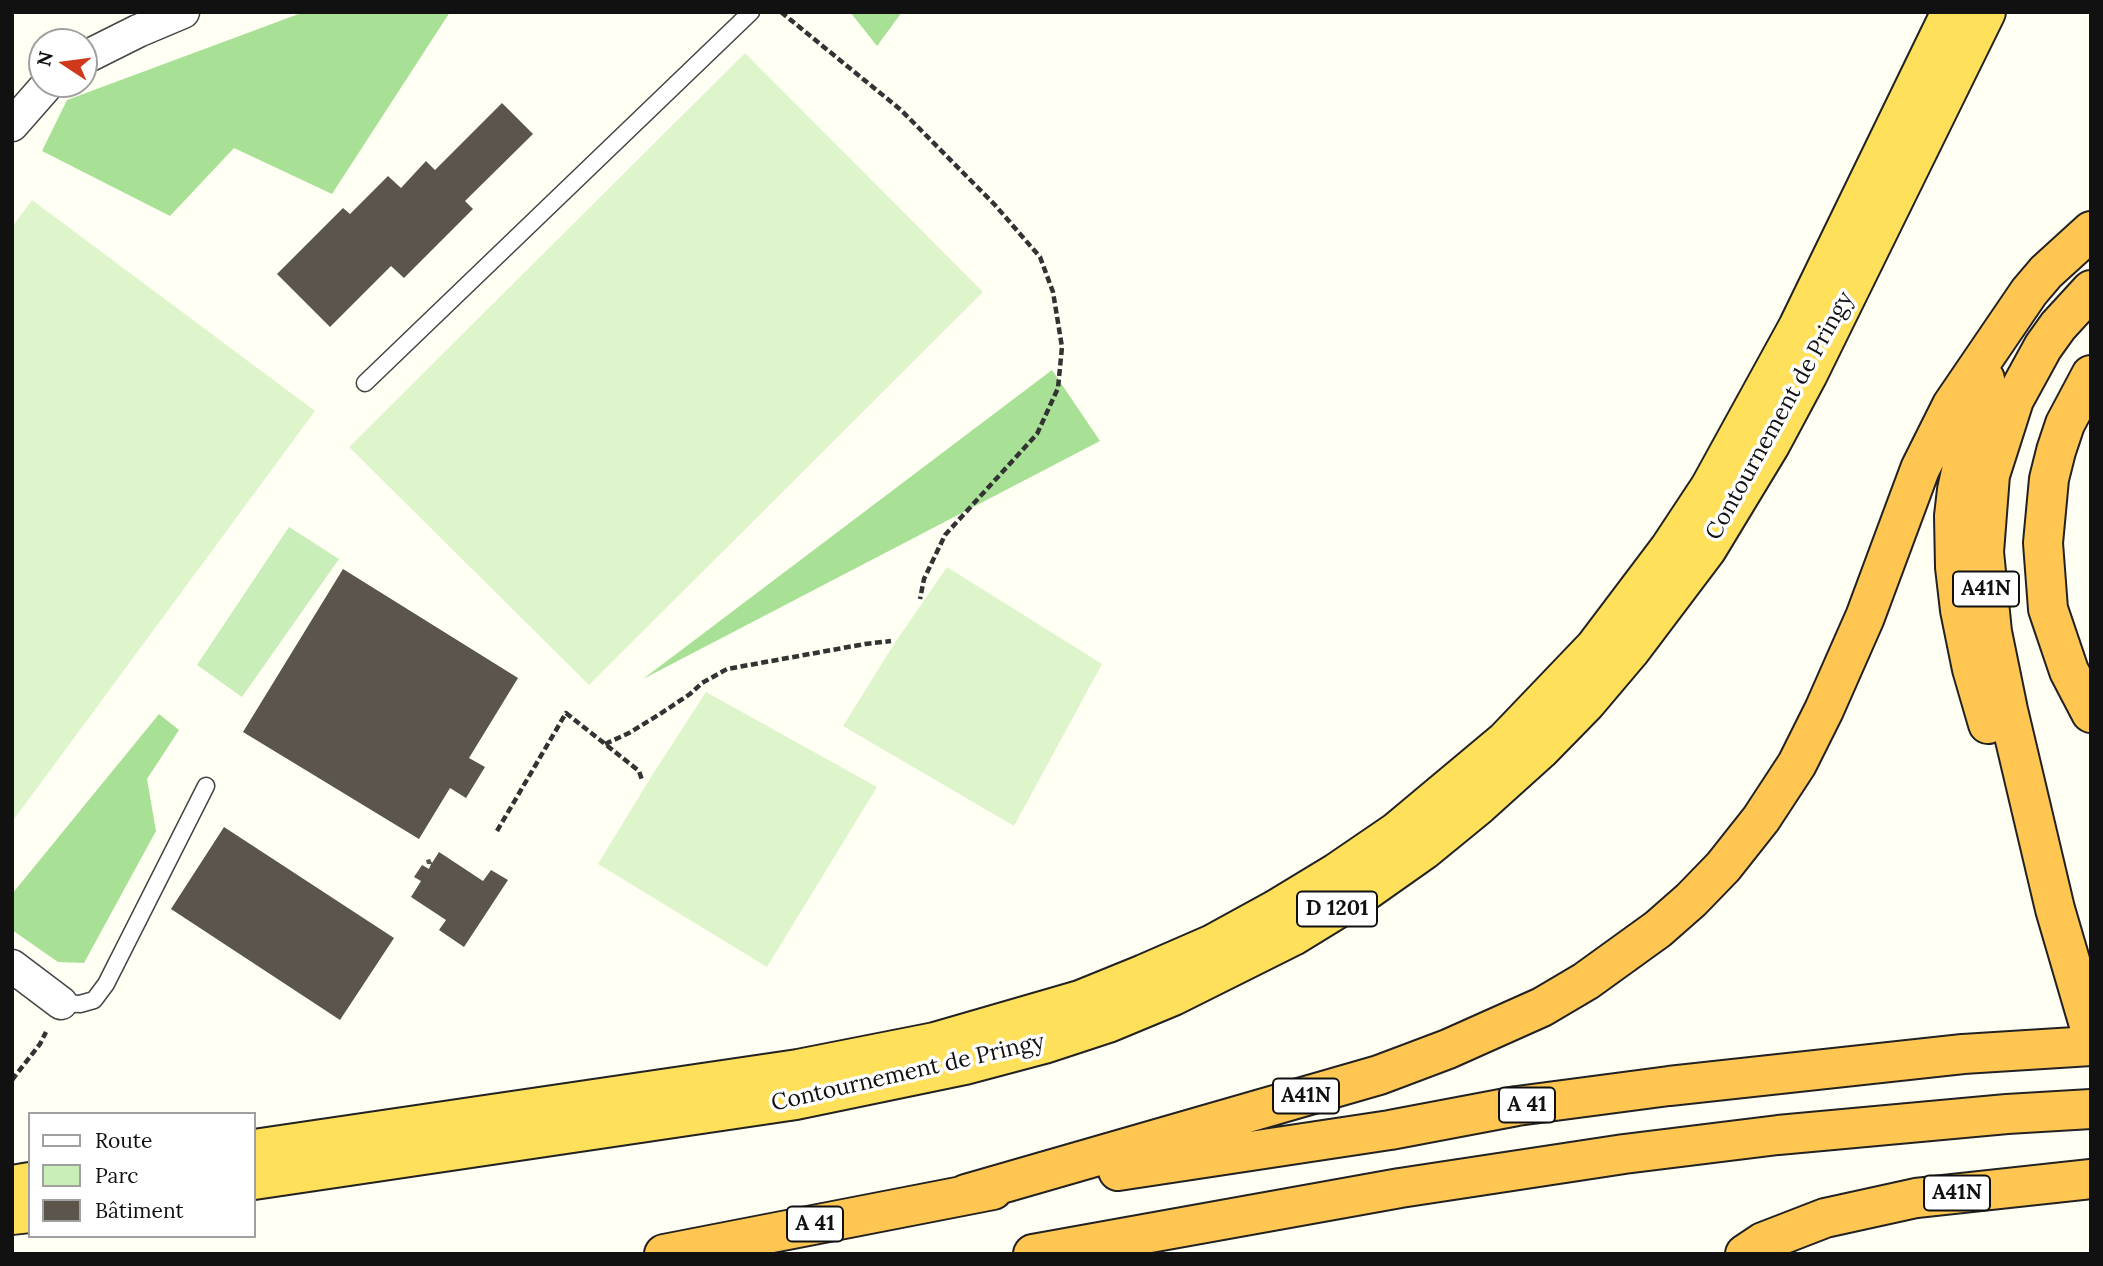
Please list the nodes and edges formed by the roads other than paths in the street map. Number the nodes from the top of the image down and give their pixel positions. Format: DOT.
graph roads {
  1 [pos="183,12"];
  2 [pos="751,12"];
  3 [pos="1951,12"];
  4 [pos="1986,12"];
  5 [pos="98,51"];
  6 [pos="36,98"];
  7 [pos="12,125"];
  8 [pos="2091,231"];
  9 [pos="2091,290"];
  10 [pos="2007,322"];
  11 [pos="2091,375"];
  12 [pos="365,383"];
  13 [pos="2091,713"];
  14 [pos="206,786"];
  15 [pos="2055,909"];
  16 [pos="12,966"];
  17 [pos="61,1003"];
  18 [pos="2091,1032"];
  19 [pos="2091,1046"];
  20 [pos="2091,1109"];
  21 [pos="256,1149"];
  22 [pos="2091,1179"];
  23 [pos="256,1180"];
  24 [pos="966,1194"];
  25 [pos="664,1254"];
  26 [pos="1033,1254"];
  27 [pos="1745,1254"];
  1 -- 5 [label="street"];
  2 -- 12 [label="lane"];
  3 -- 21 [label="highway, Contournement de Pringy / D 1201"];
  4 -- 23 [label="highway, Contournement de Pringy / D 1201"];
  6 -- 7 [label="street"];
  8 -- 10 [label="highway"];
  9 -- 15 [label="highway, A41N"];
  10 -- 15 [label="highway, A41N"];
  10 -- 24 [label="highway, A41N"];
  11 -- 13 [label="highway, A41N"];
  14 -- 17 [label="lane"];
  15 -- 18 [label="highway, A41N"];
  16 -- 17 [label="street"];
  19 -- 24 [label="highway, A 41"];
  20 -- 26 [label="highway"];
  22 -- 27 [label="highway, A41N"];
  24 -- 25 [label="highway, A 41"];
}
